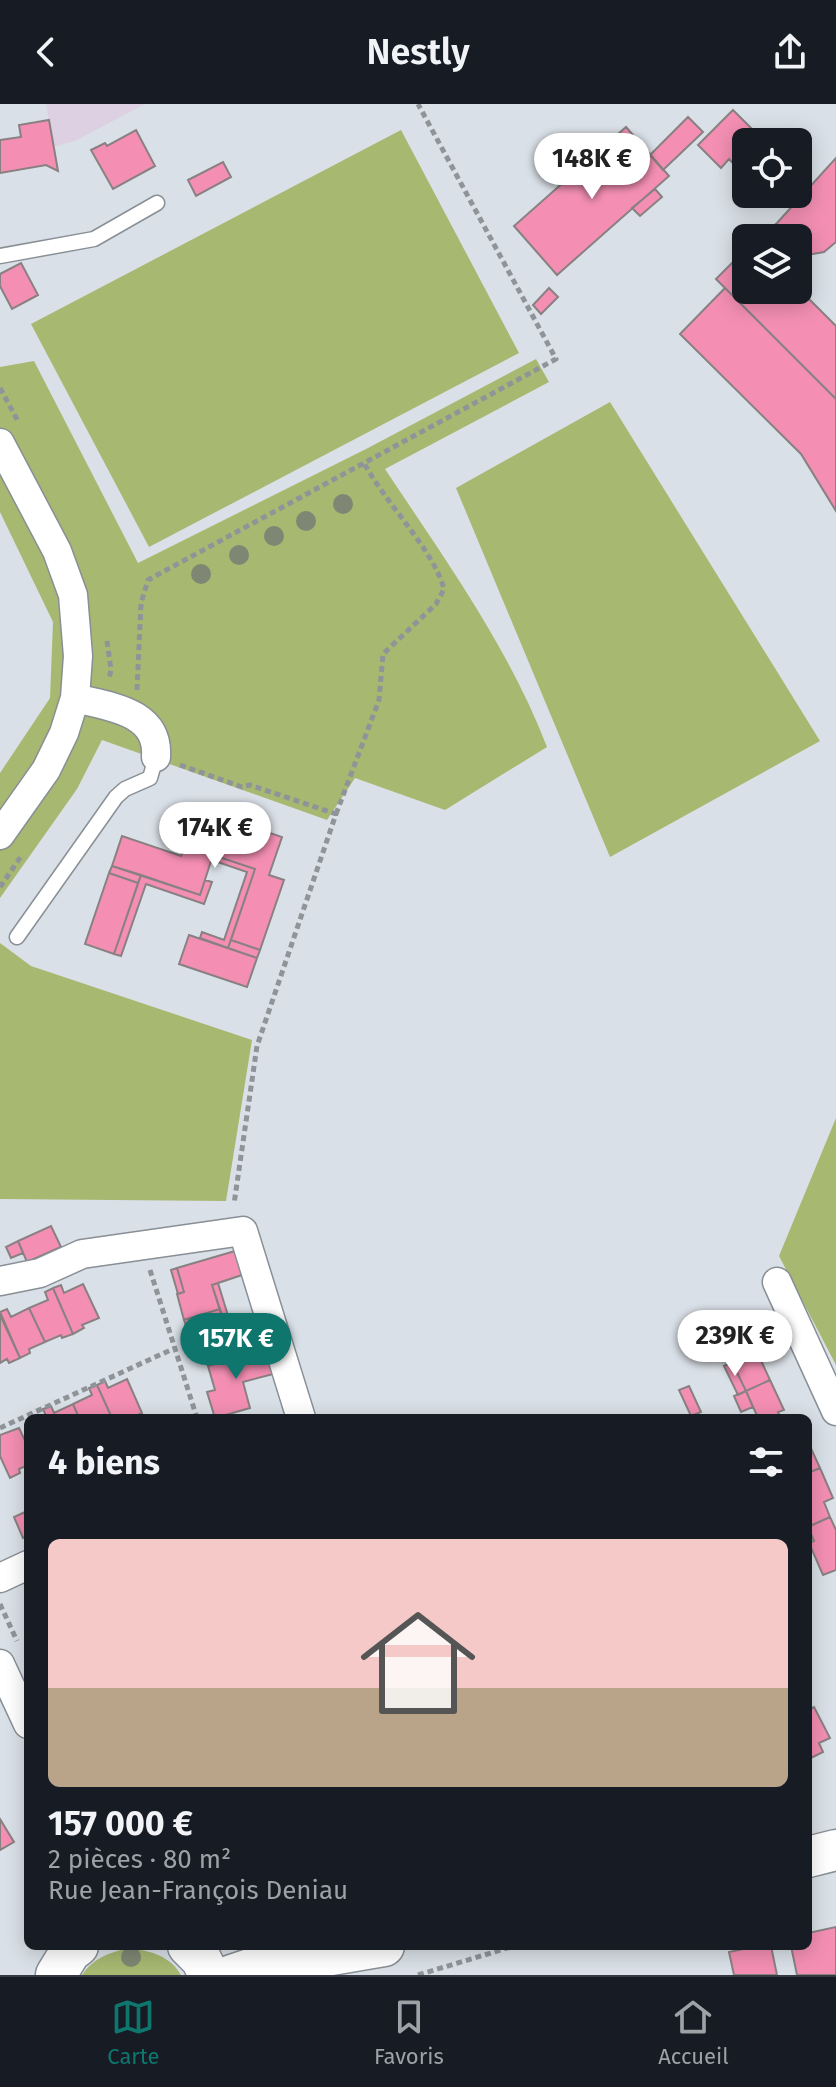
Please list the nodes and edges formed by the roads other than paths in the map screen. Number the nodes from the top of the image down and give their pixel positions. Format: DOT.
graph roads {
  1 [pos="157,203"];
  2 [pos="0,256"];
  3 [pos="0,443"];
  4 [pos="75,698"];
  5 [pos="156,757"];
  6 [pos="0,835"];
  7 [pos="17,937"];
  8 [pos="0,1281"];
  9 [pos="777,1282"];
  10 [pos="836,1411"];
  11 [pos="300,1414"];
  12 [pos="24,1567"];
  13 [pos="0,1578"];
  14 [pos="11,1658"];
  15 [pos="24,1708"];
  16 [pos="836,1850"];
  17 [pos="812,1856"];
  18 [pos="73,1950"];
  19 [pos="192,1950"];
  20 [pos="361,1950"];
  21 [pos="56,1975"];
  22 [pos="209,1975"];
  23 [pos="232,1975"];
  1 -- 2 [label="lane"];
  3 -- 4 [label="street"];
  4 -- 5 [label="street"];
  4 -- 6 [label="street"];
  5 -- 7 [label="lane"];
  8 -- 11 [label="street"];
  9 -- 10 [label="street"];
  12 -- 13 [label="street"];
  14 -- 15 [label="street"];
  16 -- 17 [label="main road"];
  18 -- 21 [label="main road"];
  19 -- 22 [label="main road"];
  20 -- 23 [label="main road"];
}
